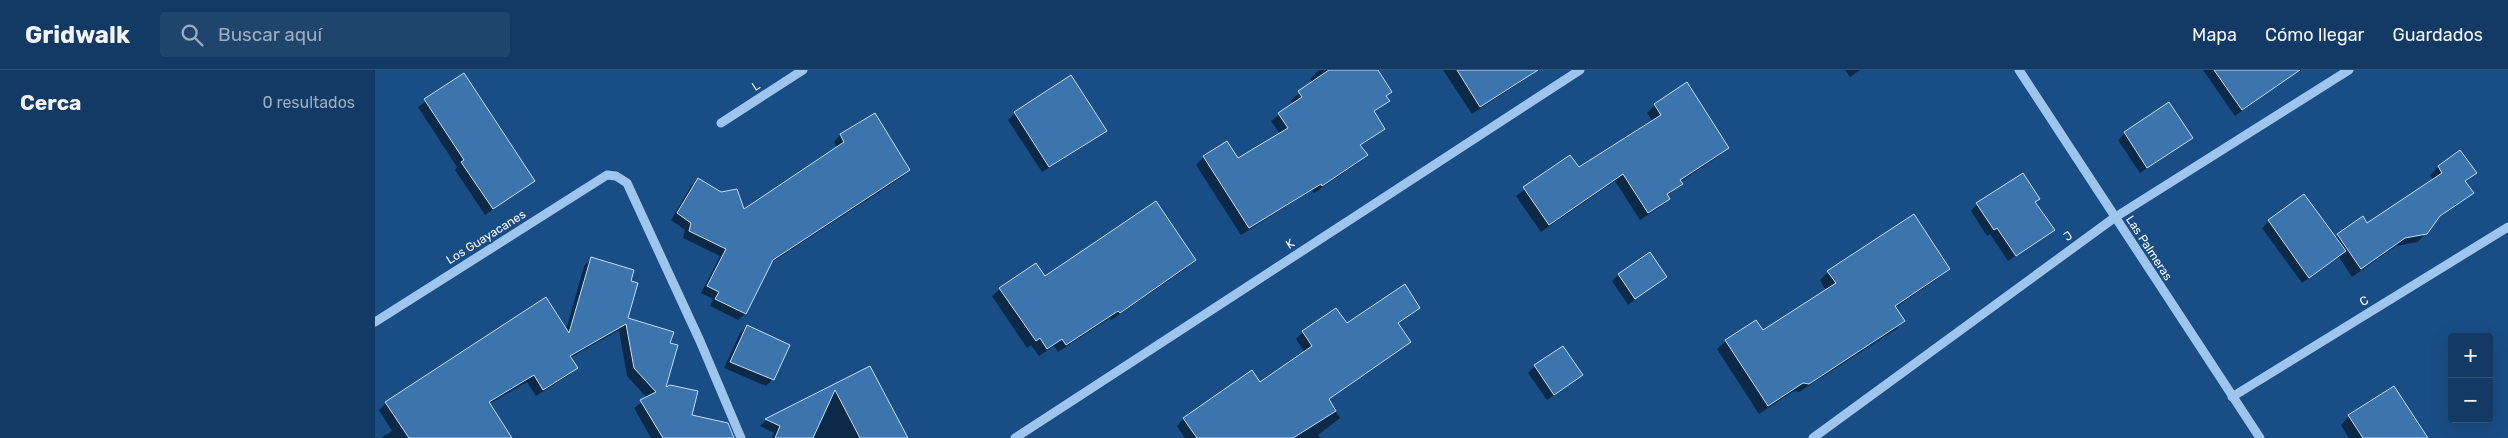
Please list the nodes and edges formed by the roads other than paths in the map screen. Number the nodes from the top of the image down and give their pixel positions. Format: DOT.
graph roads {
  1 [pos="803,70"];
  2 [pos="1580,70"];
  3 [pos="2019,70"];
  4 [pos="2349,70"];
  5 [pos="721,123"];
  6 [pos="2114,218"];
  7 [pos="2508,227"];
  8 [pos="375,322"];
  9 [pos="2233,397"];
  10 [pos="741,438"];
  11 [pos="1015,438"];
  12 [pos="1813,438"];
  13 [pos="2260,438"];
  1 -- 5 [label="street, L"];
  2 -- 11 [label="street, K"];
  3 -- 6 [label="street, Las Palmeras"];
  4 -- 6 [label="street, J"];
  6 -- 9 [label="street, Las Palmeras"];
  6 -- 12 [label="street, J"];
  7 -- 9 [label="street, C"];
  8 -- 10 [label="street, Los Guayacanes"];
  9 -- 13 [label="street, Las Palmeras"];
}
